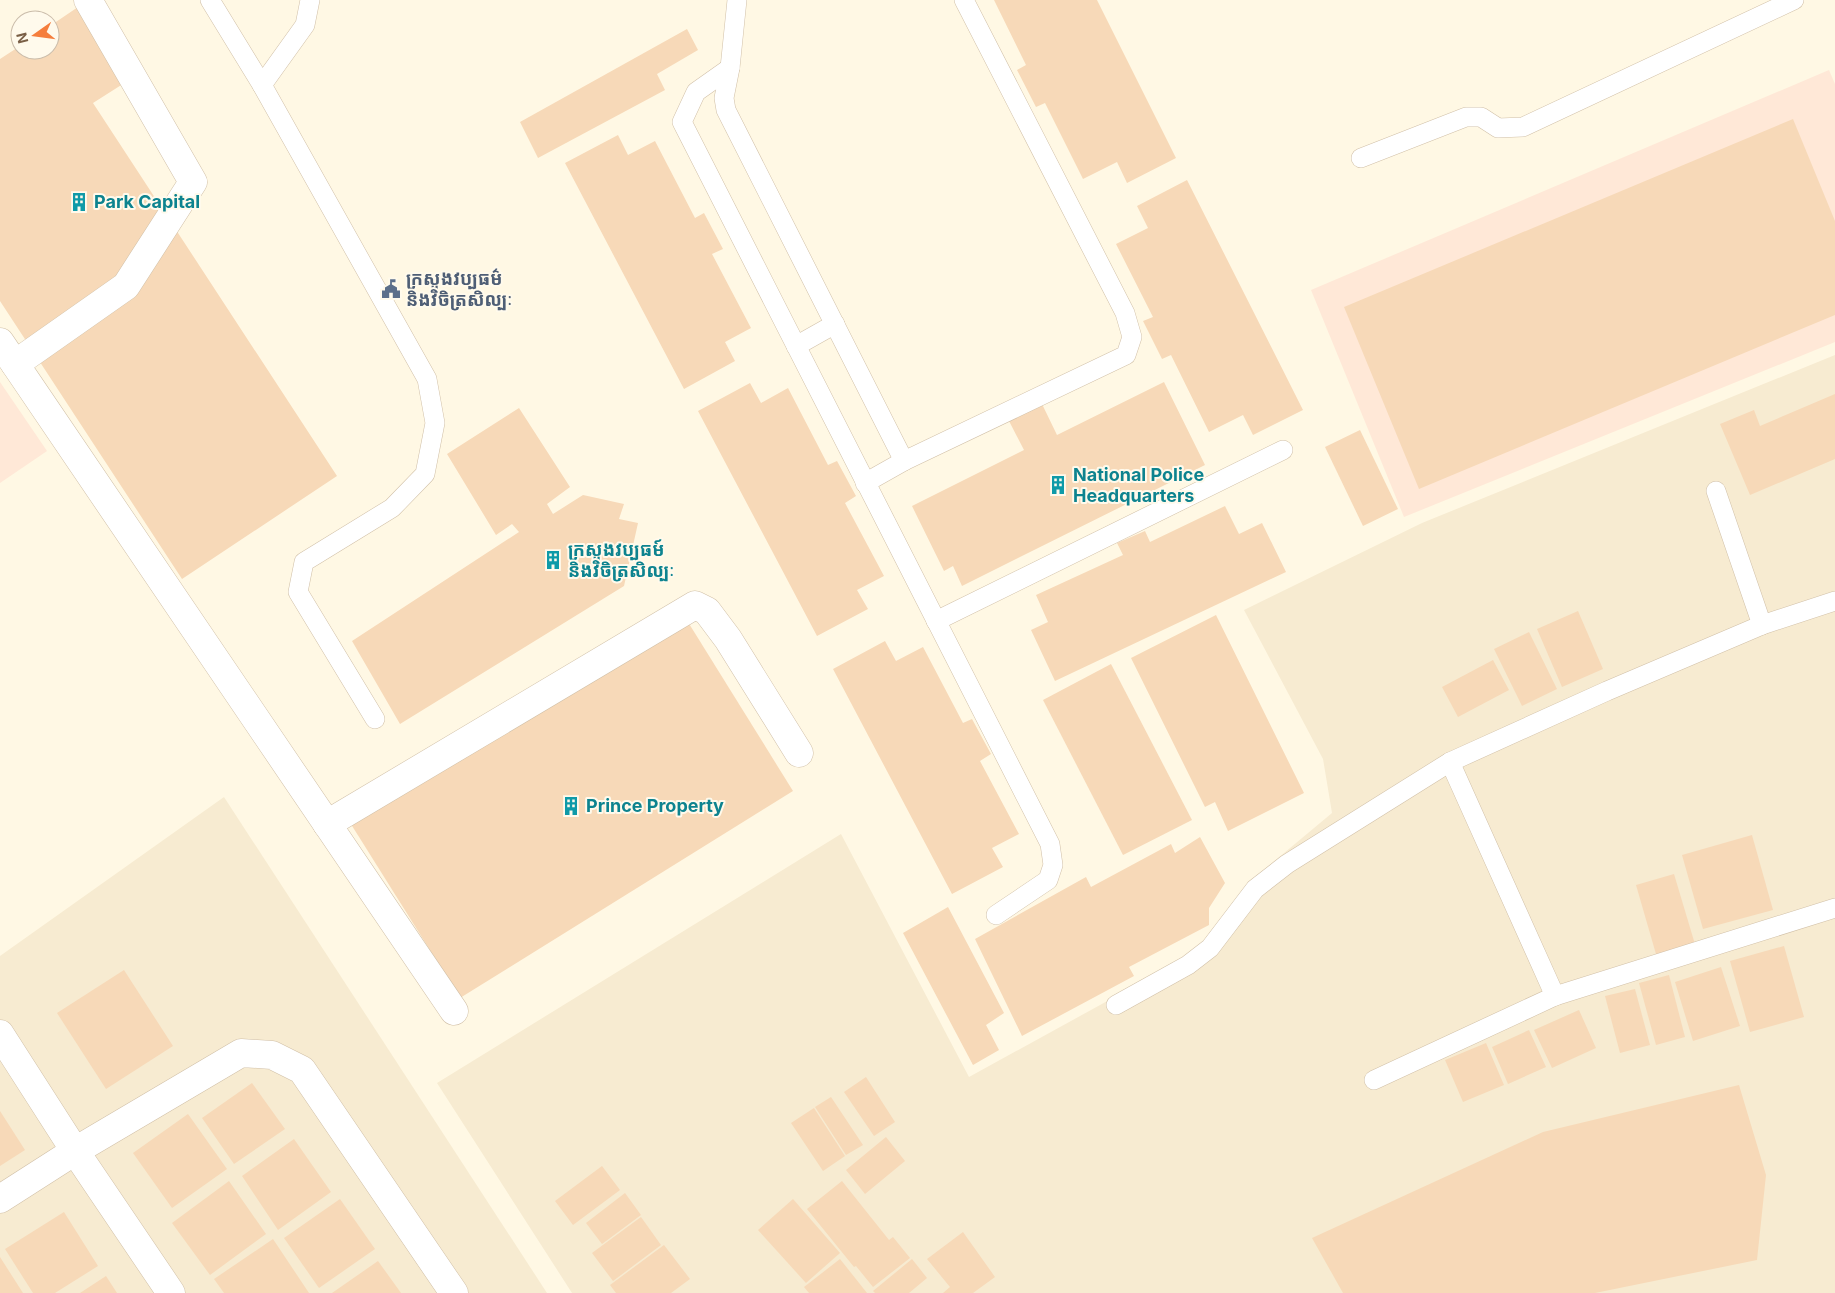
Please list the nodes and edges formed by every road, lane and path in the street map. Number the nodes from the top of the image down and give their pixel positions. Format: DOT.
graph roads {
  1 [pos="88,0"];
  2 [pos="210,0"];
  3 [pos="310,0"];
  4 [pos="736,0"];
  5 [pos="964,0"];
  6 [pos="1794,0"];
  7 [pos="730,68"];
  8 [pos="262,85"];
  9 [pos="1361,158"];
  10 [pos="835,324"];
  11 [pos="796,346"];
  12 [pos="7,354"];
  13 [pos="1283,450"];
  14 [pos="904,461"];
  15 [pos="865,482"];
  16 [pos="1716,491"];
  17 [pos="1835,600"];
  18 [pos="936,621"];
  19 [pos="1762,625"];
  20 [pos="375,719"];
  21 [pos="800,753"];
  22 [pos="1450,762"];
  23 [pos="327,824"];
  24 [pos="1835,908"];
  25 [pos="996,915"];
  26 [pos="1554,996"];
  27 [pos="1116,1005"];
  28 [pos="454,1011"];
  29 [pos="0,1034"];
  30 [pos="1374,1080"];
  31 [pos="75,1151"];
  32 [pos="0,1199"];
  33 [pos="171,1293"];
  34 [pos="454,1293"];
  1 -- 12 [label="street"];
  2 -- 8 [label="lane"];
  3 -- 8 [label="lane"];
  4 -- 7 [label="lane"];
  5 -- 14 [label="lane"];
  6 -- 9 [label="lane"];
  7 -- 10 [label="lane"];
  7 -- 11 [label="lane"];
  8 -- 20 [label="lane"];
  10 -- 11 [label="lane"];
  10 -- 14 [label="lane"];
  11 -- 15 [label="lane"];
  12 -- 23 [label="street"];
  13 -- 18 [label="lane"];
  14 -- 15 [label="lane"];
  15 -- 18 [label="lane"];
  16 -- 19 [label="lane"];
  17 -- 19 [label="lane"];
  18 -- 25 [label="lane"];
  19 -- 22 [label="lane"];
  21 -- 23 [label="street"];
  22 -- 26 [label="lane"];
  22 -- 27 [label="lane"];
  23 -- 28 [label="street"];
  24 -- 26 [label="lane"];
  26 -- 30 [label="lane"];
  29 -- 31 [label="street"];
  31 -- 32 [label="street"];
  31 -- 33 [label="street"];
  31 -- 34 [label="street"];
}
